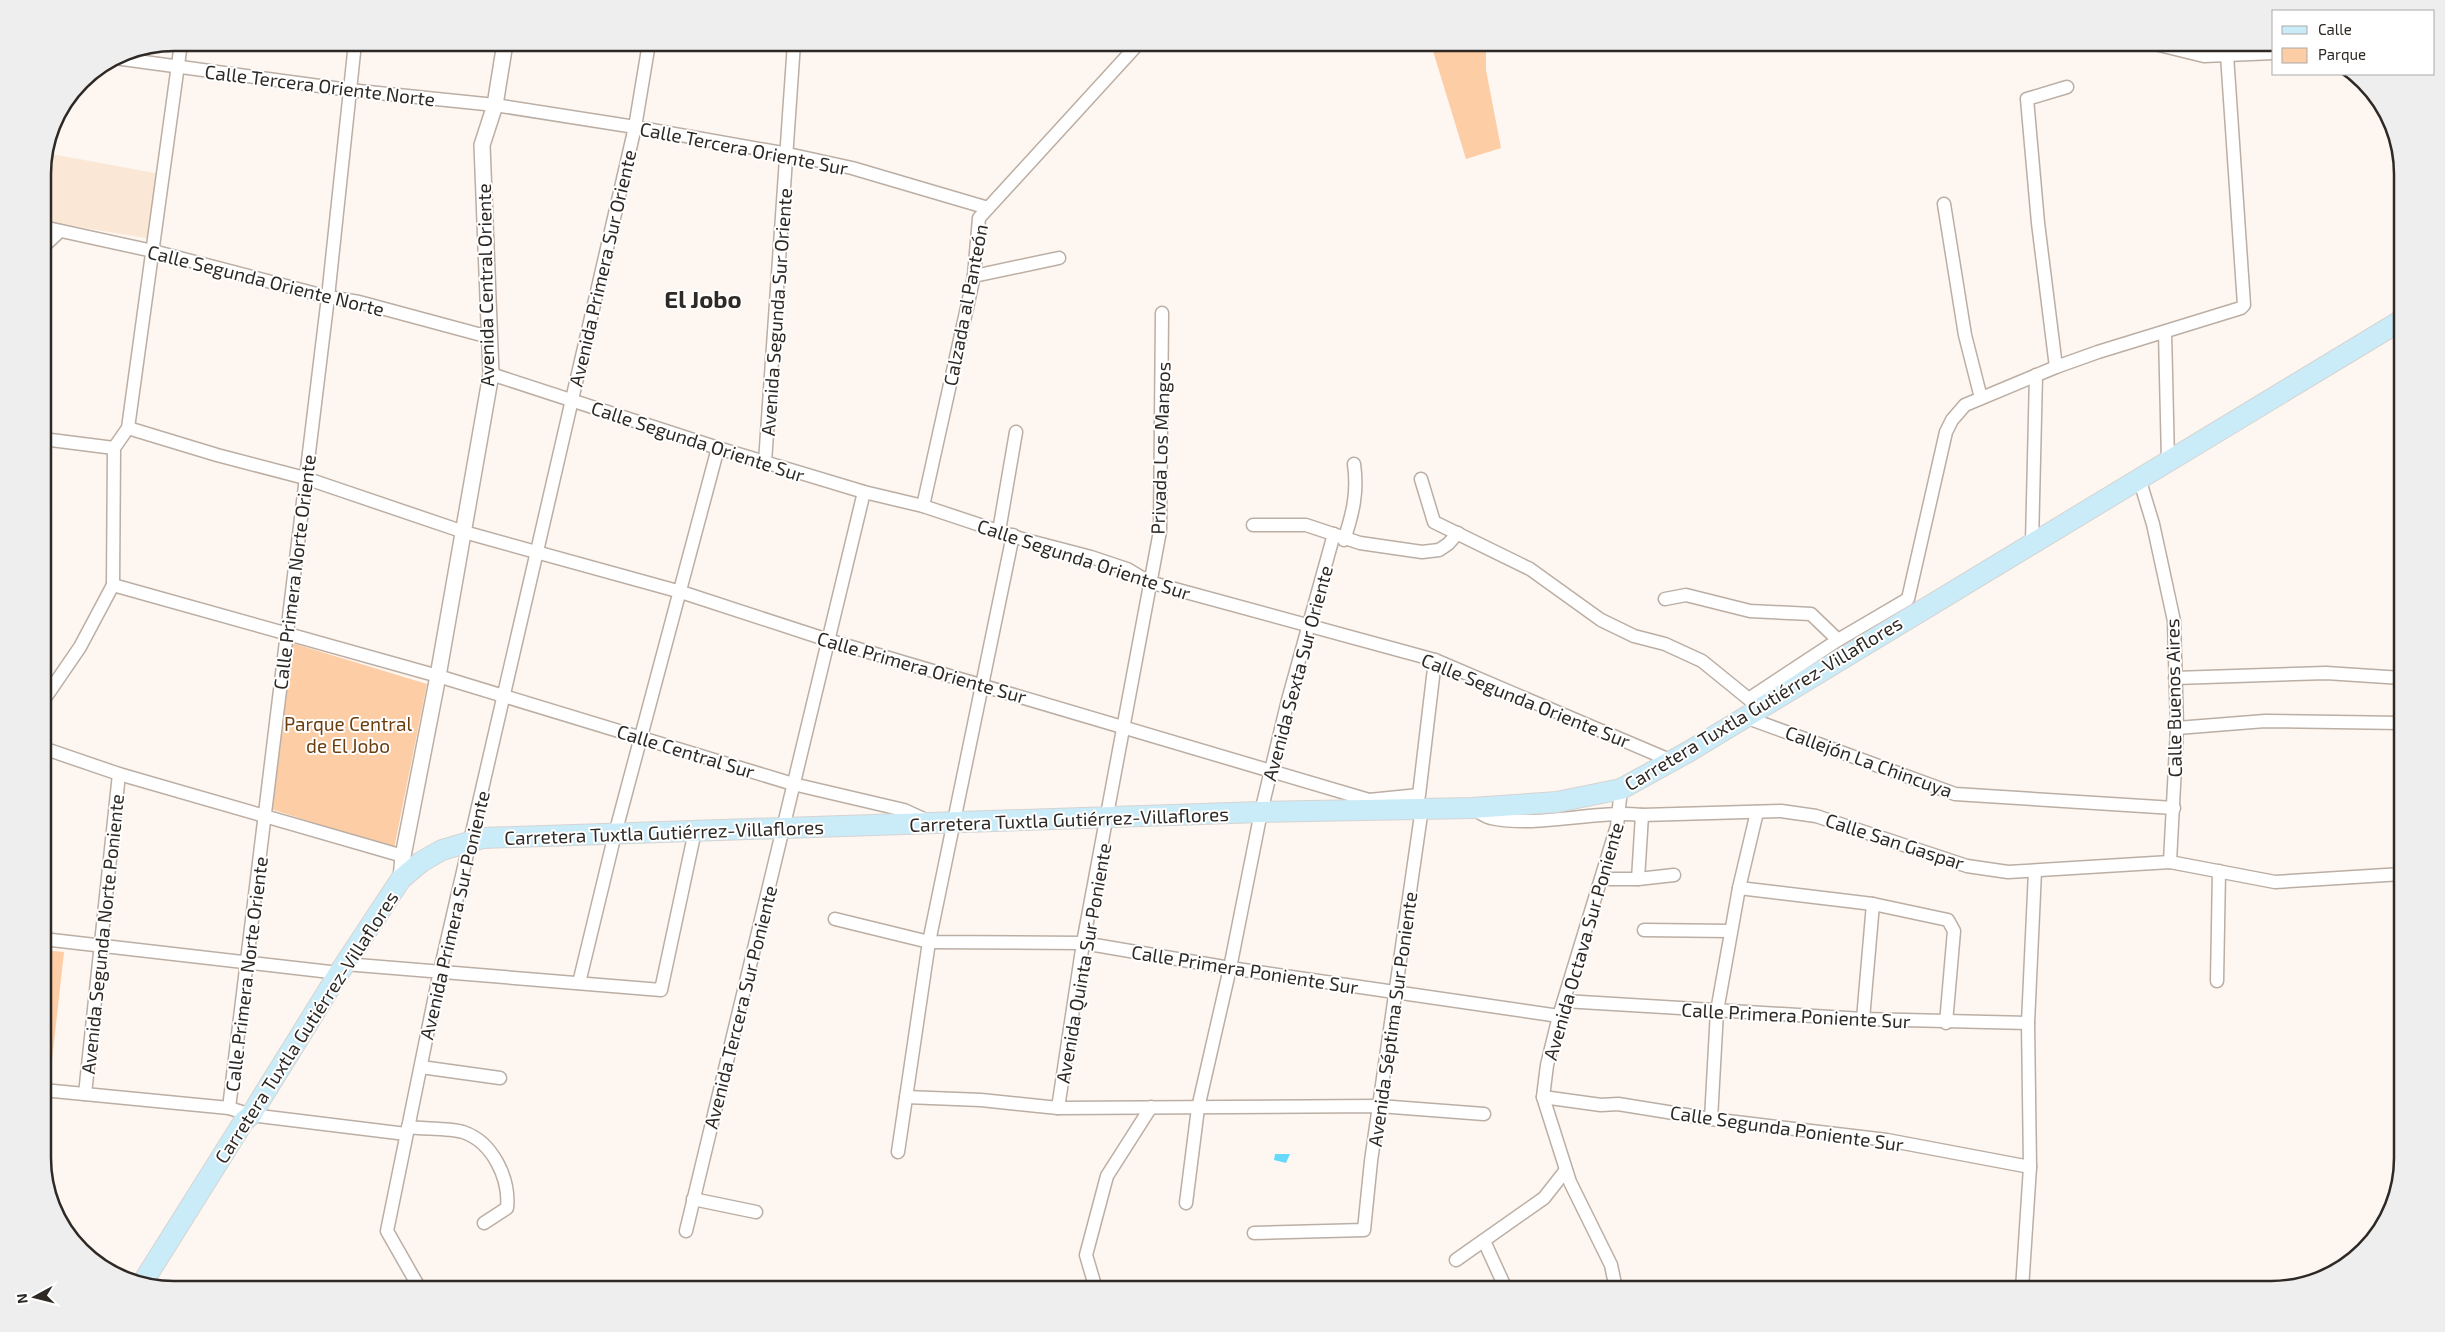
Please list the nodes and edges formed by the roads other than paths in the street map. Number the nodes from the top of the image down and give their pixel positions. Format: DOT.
graph roads {
  1 [pos="2185,51"];
  2 [pos="180,52"];
  3 [pos="354,52"];
  4 [pos="503,52"];
  5 [pos="647,52"];
  6 [pos="793,52"];
  7 [pos="1130,52"];
  8 [pos="2272,53"];
  9 [pos="2227,55"];
  10 [pos="130,60"];
  11 [pos="178,67"];
  12 [pos="2067,87"];
  13 [pos="349,90"];
  14 [pos="495,106"];
  15 [pos="635,127"];
  16 [pos="788,154"];
  17 [pos="1944,204"];
  18 [pos="988,208"];
  19 [pos="52,229"];
  20 [pos="60,231"];
  21 [pos="52,239"];
  22 [pos="153,251"];
  23 [pos="1059,258"];
  24 [pos="974,276"];
  25 [pos="328,297"];
  26 [pos="1162,313"];
  27 [pos="2393,325"];
  28 [pos="2165,332"];
  29 [pos="489,337"];
  30 [pos="2056,366"];
  31 [pos="491,374"];
  32 [pos="2036,375"];
  33 [pos="1981,398"];
  34 [pos="572,401"];
  35 [pos="128,428"];
  36 [pos="1016,432"];
  37 [pos="52,440"];
  38 [pos="114,448"];
  39 [pos="718,448"];
  40 [pos="2168,461"];
  41 [pos="765,462"];
  42 [pos="1354,464"];
  43 [pos="305,478"];
  44 [pos="2139,478"];
  45 [pos="1421,479"];
  46 [pos="864,492"];
  47 [pos="923,506"];
  48 [pos="1253,525"];
  49 [pos="999,531"];
  50 [pos="464,532"];
  51 [pos="1458,534"];
  52 [pos="1013,535"];
  53 [pos="1339,537"];
  54 [pos="2032,542"];
  55 [pos="536,553"];
  56 [pos="1149,582"];
  57 [pos="113,585"];
  58 [pos="680,592"];
  59 [pos="1665,599"];
  60 [pos="1908,599"];
  61 [pos="1932,603"];
  62 [pos="1308,627"];
  63 [pos="286,634"];
  64 [pos="828,640"];
  65 [pos="1838,640"];
  66 [pos="1435,660"];
  67 [pos="438,676"];
  68 [pos="2394,677"];
  69 [pos="2175,678"];
  70 [pos="981,684"];
  71 [pos="52,688"];
  72 [pos="504,697"];
  73 [pos="1751,708"];
  74 [pos="2394,723"];
  75 [pos="1125,727"];
  76 [pos="2177,728"];
  77 [pos="642,737"];
  78 [pos="52,751"];
  79 [pos="1672,761"];
  80 [pos="1270,772"];
  81 [pos="119,774"];
  82 [pos="793,784"];
  83 [pos="1621,788"];
  84 [pos="1421,801"];
  85 [pos="878,804"];
  86 [pos="1371,805"];
  87 [pos="1472,808"];
  88 [pos="2174,808"];
  89 [pos="1261,812"];
  90 [pos="1757,812"];
  91 [pos="1619,813"];
  92 [pos="1642,815"];
  93 [pos="265,816"];
  94 [pos="1108,818"];
  95 [pos="955,823"];
  96 [pos="933,824"];
  97 [pos="870,826"];
  98 [pos="783,828"];
  99 [pos="695,831"];
  100 [pos="615,834"];
  101 [pos="471,841"];
  102 [pos="403,856"];
  103 [pos="2170,862"];
  104 [pos="2035,871"];
  105 [pos="2219,871"];
  106 [pos="1674,875"];
  107 [pos="2394,875"];
  108 [pos="401,879"];
  109 [pos="1601,879"];
  110 [pos="1638,879"];
  111 [pos="1739,888"];
  112 [pos="1873,904"];
  113 [pos="835,919"];
  114 [pos="1644,930"];
  115 [pos="1731,931"];
  116 [pos="52,939"];
  117 [pos="929,942"];
  118 [pos="1083,943"];
  119 [pos="101,947"];
  120 [pos="248,962"];
  121 [pos="342,968"];
  122 [pos="1230,968"];
  123 [pos="440,971"];
  124 [pos="2216,981"];
  125 [pos="579,984"];
  126 [pos="1398,992"];
  127 [pos="1564,1001"];
  128 [pos="1717,1011"];
  129 [pos="1559,1016"];
  130 [pos="1863,1019"];
  131 [pos="1946,1023"];
  132 [pos="2028,1024"];
  133 [pos="421,1067"];
  134 [pos="500,1078"];
  135 [pos="52,1091"];
  136 [pos="85,1094"];
  137 [pos="906,1097"];
  138 [pos="1543,1097"];
  139 [pos="1379,1106"];
  140 [pos="1151,1107"];
  141 [pos="229,1108"];
  142 [pos="1058,1108"];
  143 [pos="1198,1108"];
  144 [pos="1484,1114"];
  145 [pos="251,1115"];
  146 [pos="1711,1119"];
  147 [pos="407,1130"];
  148 [pos="898,1152"];
  149 [pos="2030,1167"];
  150 [pos="1566,1170"];
  151 [pos="693,1199"];
  152 [pos="1186,1203"];
  153 [pos="756,1212"];
  154 [pos="484,1223"];
  155 [pos="686,1231"];
  156 [pos="1254,1233"];
  157 [pos="1484,1241"];
  158 [pos="1456,1260"];
  159 [pos="146,1278"];
  160 [pos="415,1281"];
  161 [pos="1093,1281"];
  162 [pos="1502,1281"];
  163 [pos="1614,1281"];
  164 [pos="2023,1281"];
  1 -- 9 [label="street"];
  2 -- 11 [label="street"];
  3 -- 13 [label="street, Calle Primera Norte Oriente"];
  4 -- 14 [label="street, Avenida Central Oriente"];
  5 -- 15 [label="street, Avenida Primera Sur Oriente"];
  6 -- 16 [label="street, Avenida Segunda Sur Oriente"];
  7 -- 18 [label="street, Calzada al Panteón"];
  8 -- 9 [label="street"];
  9 -- 28 [label="street"];
  10 -- 11 [label="street, Calle Tercera Oriente Norte"];
  11 -- 13 [label="street, Calle Tercera Oriente Norte"];
  11 -- 22 [label="street"];
  12 -- 30 [label="street"];
  13 -- 14 [label="street, Calle Tercera Oriente Norte"];
  13 -- 25 [label="street, Calle Primera Norte Oriente"];
  14 -- 15 [label="street, Calle Tercera Oriente Sur"];
  14 -- 29 [label="street, Avenida Central Oriente"];
  15 -- 16 [label="street, Calle Tercera Oriente Sur"];
  15 -- 34 [label="street, Avenida Primera Sur Oriente"];
  16 -- 18 [label="street, Calle Tercera Oriente Sur"];
  16 -- 41 [label="street, Avenida Segunda Sur Oriente"];
  17 -- 33 [label="street"];
  18 -- 24 [label="street, Calzada al Panteón"];
  19 -- 20 [label="street, Calle Segunda Oriente Norte"];
  20 -- 21 [label="street"];
  20 -- 22 [label="street, Calle Segunda Oriente Norte"];
  22 -- 25 [label="street, Calle Segunda Oriente Norte"];
  22 -- 35 [label="street"];
  23 -- 24 [label="street"];
  24 -- 47 [label="street, Calzada al Panteón"];
  25 -- 29 [label="street, Calle Segunda Oriente Norte"];
  25 -- 43 [label="street, Calle Primera Norte Oriente"];
  26 -- 56 [label="street, Privada Los Mangos"];
  27 -- 40 [label="main road, Carretera Tuxtla Gutiérrez-Villaflores"];
  28 -- 30 [label="street"];
  28 -- 40 [label="street"];
  29 -- 31 [label="street, Avenida Central Oriente"];
  30 -- 32 [label="street"];
  31 -- 34 [label="street, Calle Segunda Oriente Sur"];
  31 -- 50 [label="street, Avenida Central Oriente"];
  32 -- 33 [label="street"];
  32 -- 54 [label="street"];
  33 -- 60 [label="street"];
  34 -- 39 [label="street, Calle Segunda Oriente Sur"];
  34 -- 55 [label="street, Avenida Primera Sur Oriente"];
  35 -- 38 [label="street"];
  35 -- 43 [label="street, Calle Primera Oriente Sur"];
  36 -- 49 [label="street"];
  37 -- 38 [label="street"];
  38 -- 57 [label="street"];
  39 -- 41 [label="street, Calle Segunda Oriente Sur"];
  39 -- 58 [label="street"];
  40 -- 44 [label="main road, Carretera Tuxtla Gutiérrez-Villaflores"];
  41 -- 46 [label="street, Calle Segunda Oriente Sur"];
  42 -- 53 [label="street, Avenida Sexta Sur Oriente"];
  43 -- 50 [label="street, Calle Primera Oriente Sur"];
  43 -- 63 [label="street, Calle Primera Norte Oriente"];
  44 -- 54 [label="main road, Carretera Tuxtla Gutiérrez-Villaflores"];
  44 -- 69 [label="street, Calle Buenos Aires"];
  45 -- 51 [label="street, Callejón La Chincuya"];
  46 -- 47 [label="street, Calle Segunda Oriente Sur"];
  46 -- 64 [label="street, Avenida Tercera Sur Poniente"];
  47 -- 49 [label="street, Calle Segunda Oriente Sur"];
  48 -- 53 [label="street"];
  49 -- 52 [label="street, Calle Segunda Oriente Sur"];
  50 -- 55 [label="street, Calle Primera Oriente Sur"];
  50 -- 67 [label="street, Avenida Central Oriente"];
  51 -- 53 [label="street"];
  51 -- 73 [label="street, Callejón La Chincuya"];
  52 -- 56 [label="street, Calle Segunda Oriente Sur"];
  52 -- 70 [label="street"];
  53 -- 62 [label="street, Avenida Sexta Sur Oriente"];
  54 -- 61 [label="main road, Carretera Tuxtla Gutiérrez-Villaflores"];
  55 -- 58 [label="street, Calle Primera Oriente Sur"];
  55 -- 72 [label="street, Avenida Primera Sur Oriente"];
  56 -- 62 [label="street, Calle Segunda Oriente Sur"];
  56 -- 75 [label="street, Privada Los Mangos"];
  57 -- 63 [label="street, Calle Central Sur"];
  57 -- 71 [label="street"];
  58 -- 64 [label="street, Calle Primera Oriente Sur"];
  58 -- 77 [label="street"];
  59 -- 65 [label="street"];
  60 -- 61 [label="street"];
  60 -- 65 [label="street"];
  61 -- 73 [label="main road, Carretera Tuxtla Gutiérrez-Villaflores"];
  62 -- 66 [label="street, Calle Segunda Oriente Sur"];
  62 -- 80 [label="street, Avenida Sexta Sur Oriente"];
  63 -- 67 [label="street, Calle Central Sur"];
  63 -- 93 [label="street, Calle Primera Norte Oriente"];
  64 -- 70 [label="street, Calle Primera Oriente Sur"];
  64 -- 82 [label="street, Avenida Tercera Sur Poniente"];
  65 -- 73 [label="street"];
  66 -- 79 [label="street, Calle Segunda Oriente Sur"];
  66 -- 84 [label="street, Avenida Séptima Sur Poniente"];
  67 -- 72 [label="street, Calle Central Sur"];
  67 -- 102 [label="street, Avenida Central Oriente"];
  68 -- 69 [label="street"];
  69 -- 76 [label="street, Calle Buenos Aires"];
  70 -- 75 [label="street, Calle Primera Oriente Sur"];
  70 -- 95 [label="street"];
  72 -- 77 [label="street, Calle Central Sur"];
  72 -- 101 [label="street, Avenida Primera Sur Poniente"];
  73 -- 79 [label="main road, Carretera Tuxtla Gutiérrez-Villaflores"];
  73 -- 88 [label="street, Callejón La Chincuya"];
  74 -- 76 [label="street"];
  75 -- 80 [label="street, Calle Primera Oriente Sur"];
  75 -- 94 [label="street, Avenida Quinta Sur Poniente"];
  76 -- 88 [label="street, Calle Buenos Aires"];
  77 -- 82 [label="street, Calle Central Sur"];
  77 -- 100 [label="street"];
  78 -- 81 [label="street"];
  79 -- 83 [label="main road, Carretera Tuxtla Gutiérrez-Villaflores"];
  80 -- 86 [label="street, Calle Primera Oriente Sur"];
  80 -- 89 [label="street, Avenida Sexta Sur Oriente"];
  81 -- 93 [label="street"];
  81 -- 119 [label="street, Avenida Segunda Norte Poniente"];
  82 -- 85 [label="street, Calle Central Sur"];
  82 -- 98 [label="street, Avenida Tercera Sur Poniente"];
  83 -- 87 [label="main road, Carretera Tuxtla Gutiérrez-Villaflores"];
  83 -- 91 [label="street, Avenida Octava Sur Poniente"];
  84 -- 86 [label="main road, Carretera Tuxtla Gutiérrez-Villaflores"];
  84 -- 87 [label="main road, Carretera Tuxtla Gutiérrez-Villaflores"];
  84 -- 126 [label="street, Avenida Séptima Sur Poniente"];
  85 -- 96 [label="street, Calle Central Sur"];
  85 -- 97 [label="street"];
  86 -- 89 [label="main road, Carretera Tuxtla Gutiérrez-Villaflores"];
  87 -- 91 [label="street, Calle San Gaspar"];
  88 -- 103 [label="street, Calle Buenos Aires"];
  89 -- 94 [label="main road, Carretera Tuxtla Gutiérrez-Villaflores"];
  89 -- 122 [label="street, Avenida Sexta Sur Oriente"];
  90 -- 92 [label="street, Calle San Gaspar"];
  90 -- 104 [label="street, Calle San Gaspar"];
  90 -- 111 [label="street"];
  91 -- 92 [label="street, Calle San Gaspar"];
  91 -- 109 [label="street, Avenida Octava Sur Poniente"];
  92 -- 110 [label="street"];
  93 -- 102 [label="street"];
  93 -- 120 [label="street, Calle Primera Norte Oriente"];
  94 -- 95 [label="main road, Carretera Tuxtla Gutiérrez-Villaflores"];
  94 -- 118 [label="street, Avenida Quinta Sur Poniente"];
  95 -- 96 [label="main road, Carretera Tuxtla Gutiérrez-Villaflores"];
  95 -- 117 [label="street"];
  96 -- 97 [label="main road, Carretera Tuxtla Gutiérrez-Villaflores"];
  97 -- 98 [label="main road, Carretera Tuxtla Gutiérrez-Villaflores"];
  98 -- 99 [label="main road, Carretera Tuxtla Gutiérrez-Villaflores"];
  98 -- 151 [label="street, Avenida Tercera Sur Poniente"];
  99 -- 100 [label="main road, Carretera Tuxtla Gutiérrez-Villaflores"];
  99 -- 125 [label="street"];
  100 -- 101 [label="main road, Carretera Tuxtla Gutiérrez-Villaflores"];
  100 -- 125 [label="street"];
  101 -- 108 [label="main road, Carretera Tuxtla Gutiérrez-Villaflores"];
  101 -- 123 [label="street, Avenida Primera Sur Poniente"];
  102 -- 108 [label="street, Avenida Central Oriente"];
  103 -- 104 [label="street, Calle San Gaspar"];
  103 -- 105 [label="street, Calle San Gaspar"];
  104 -- 132 [label="street"];
  105 -- 107 [label="street, Calle San Gaspar"];
  105 -- 124 [label="street"];
  106 -- 110 [label="street"];
  108 -- 121 [label="main road, Carretera Tuxtla Gutiérrez-Villaflores"];
  109 -- 110 [label="street"];
  109 -- 127 [label="street, Avenida Octava Sur Poniente"];
  111 -- 112 [label="street"];
  111 -- 115 [label="street"];
  112 -- 130 [label="street"];
  112 -- 131 [label="street"];
  113 -- 117 [label="street, Calle Primera Poniente Sur"];
  114 -- 115 [label="street"];
  115 -- 128 [label="street"];
  116 -- 119 [label="street"];
  117 -- 118 [label="street, Calle Primera Poniente Sur"];
  117 -- 137 [label="street"];
  118 -- 122 [label="street, Calle Primera Poniente Sur"];
  118 -- 142 [label="street, Avenida Quinta Sur Poniente"];
  119 -- 120 [label="street"];
  119 -- 136 [label="street, Avenida Segunda Norte Poniente"];
  120 -- 121 [label="street"];
  120 -- 141 [label="street, Calle Primera Norte Oriente"];
  121 -- 123 [label="street"];
  121 -- 145 [label="main road, Carretera Tuxtla Gutiérrez-Villaflores"];
  122 -- 126 [label="street, Calle Primera Poniente Sur"];
  122 -- 143 [label="street, Avenida Sexta Sur Oriente"];
  123 -- 125 [label="street"];
  123 -- 133 [label="street, Avenida Primera Sur Poniente"];
  126 -- 129 [label="street, Calle Primera Poniente Sur"];
  126 -- 139 [label="street, Avenida Séptima Sur Poniente"];
  127 -- 128 [label="street, Calle Primera Poniente Sur"];
  127 -- 129 [label="street, Avenida Octava Sur Poniente"];
  128 -- 130 [label="street, Calle Primera Poniente Sur"];
  128 -- 146 [label="street"];
  129 -- 138 [label="street, Avenida Octava Sur Poniente"];
  130 -- 131 [label="street, Calle Primera Poniente Sur"];
  131 -- 132 [label="street, Calle Primera Poniente Sur"];
  132 -- 149 [label="street"];
  133 -- 134 [label="street"];
  133 -- 147 [label="street, Avenida Primera Sur Poniente"];
  135 -- 136 [label="street"];
  136 -- 141 [label="street"];
  137 -- 142 [label="street"];
  137 -- 148 [label="street"];
  138 -- 146 [label="street, Calle Segunda Poniente Sur"];
  138 -- 150 [label="street, Avenida Octava Sur Poniente"];
  139 -- 143 [label="street"];
  139 -- 144 [label="street"];
  139 -- 156 [label="street, Avenida Séptima Sur Poniente"];
  140 -- 142 [label="street"];
  140 -- 143 [label="street"];
  140 -- 161 [label="street"];
  141 -- 145 [label="street, Calle Primera Norte Oriente"];
  143 -- 152 [label="street, Avenida Sexta Sur Oriente"];
  145 -- 147 [label="street, Calle Primera Norte Oriente"];
  145 -- 159 [label="main road, Carretera Tuxtla Gutiérrez-Villaflores"];
  146 -- 149 [label="street, Calle Segunda Poniente Sur"];
  147 -- 154 [label="street, Calle Primera Norte Oriente"];
  147 -- 160 [label="street, Avenida Primera Sur Poniente"];
  149 -- 164 [label="street"];
  150 -- 157 [label="street"];
  150 -- 163 [label="street, Avenida Octava Sur Poniente"];
  151 -- 153 [label="street"];
  151 -- 155 [label="street, Avenida Tercera Sur Poniente"];
  157 -- 158 [label="street"];
  157 -- 162 [label="street"];
}
